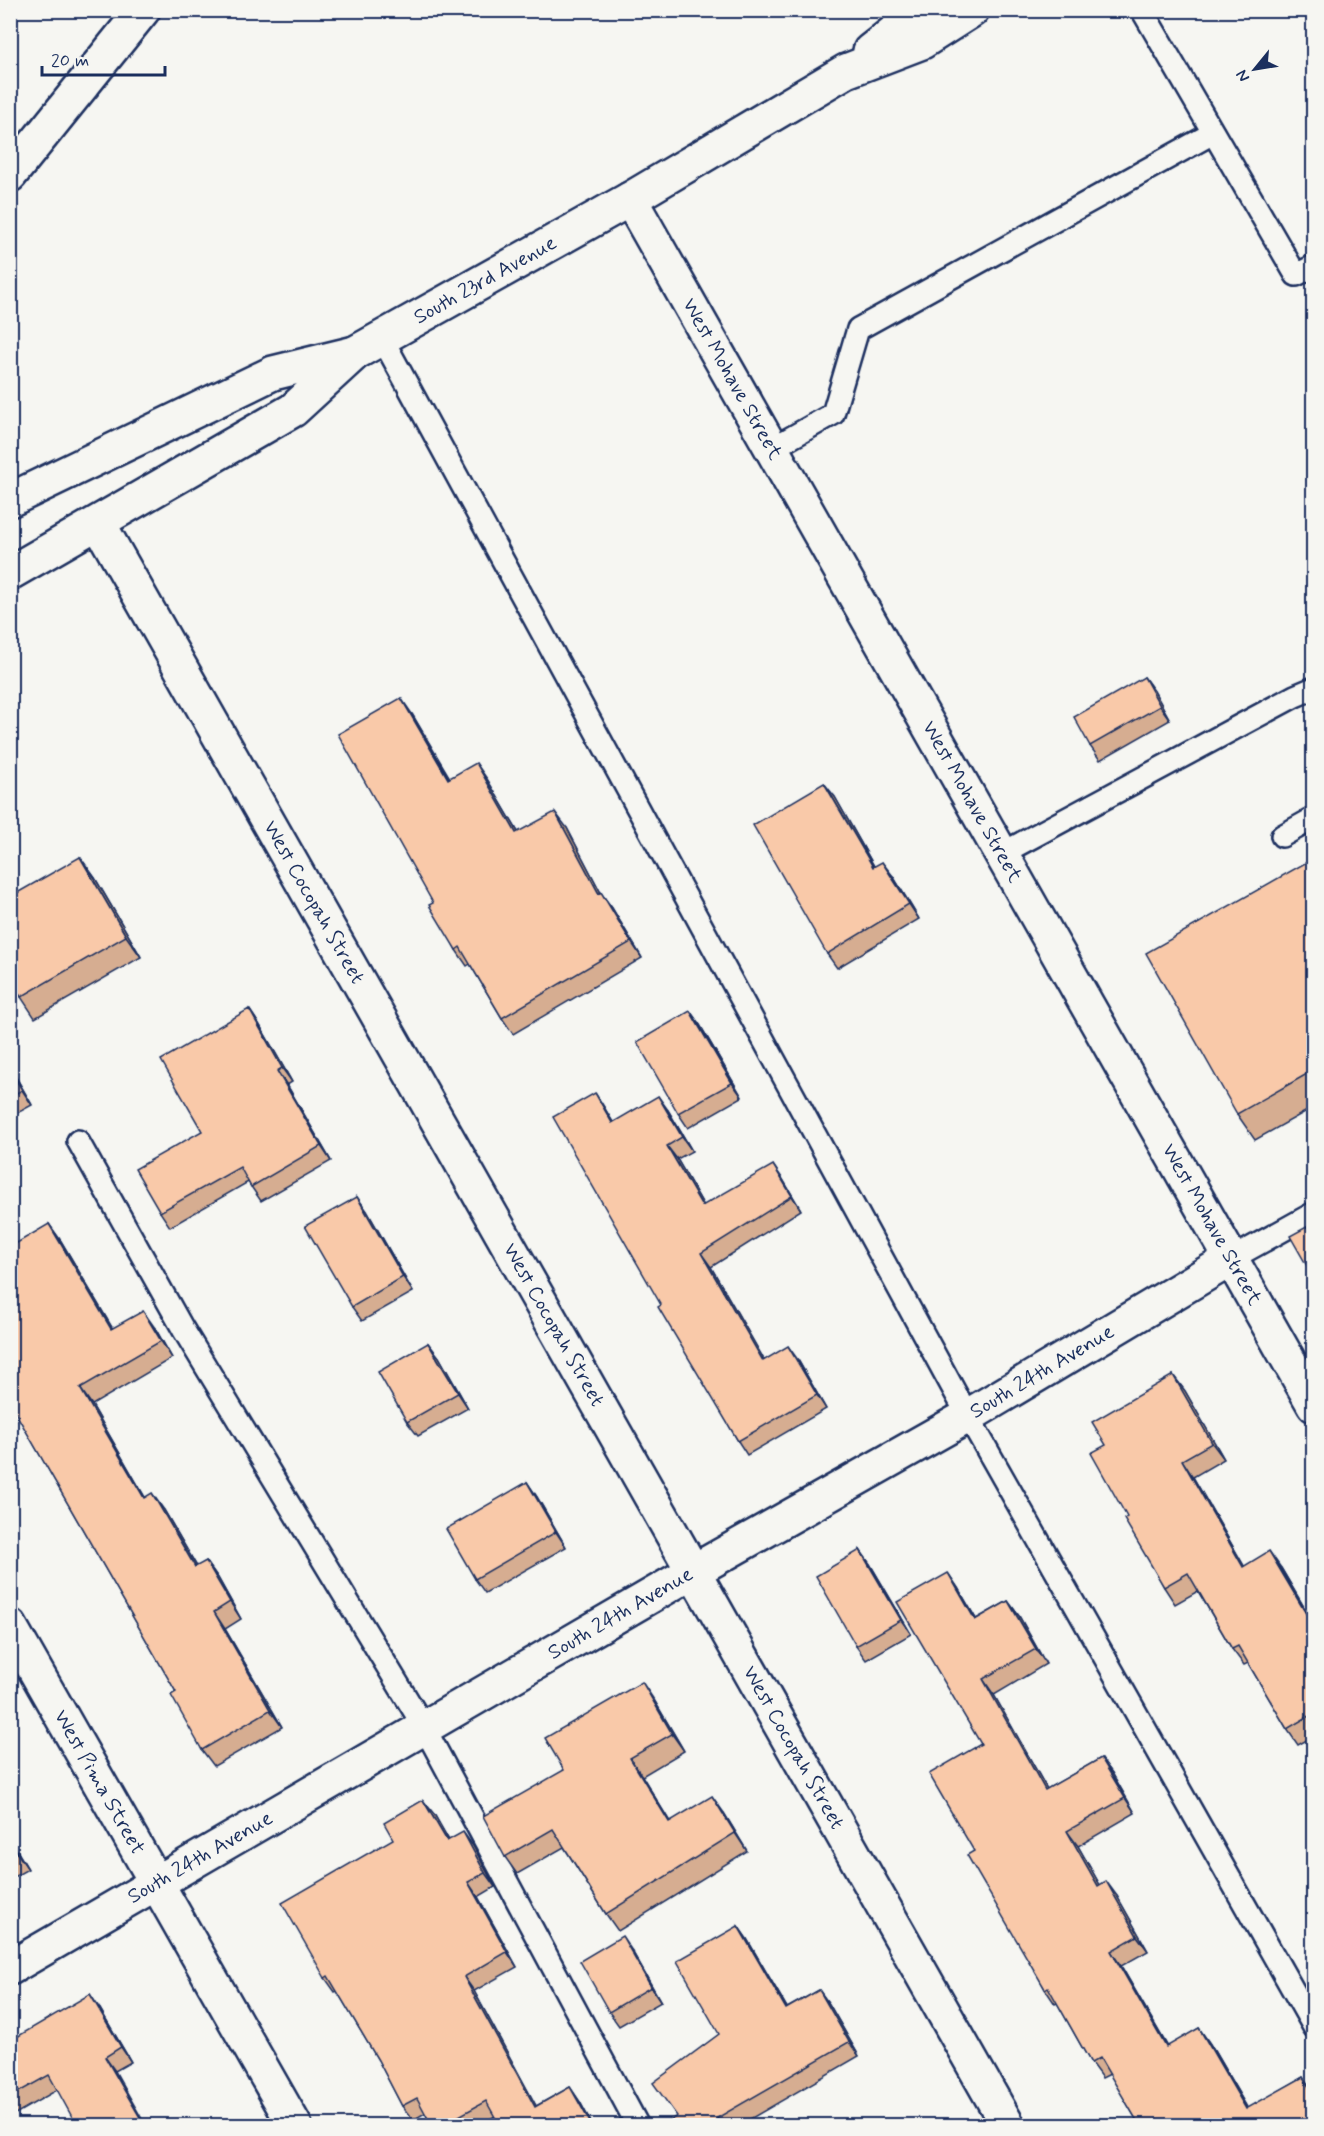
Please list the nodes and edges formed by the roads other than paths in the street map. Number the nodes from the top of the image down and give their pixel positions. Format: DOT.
graph roads {
  1 [pos="143,10"];
  2 [pos="922,10"];
  3 [pos="972,10"];
  4 [pos="1142,10"];
  5 [pos="846,71"];
  6 [pos="1213,134"];
  7 [pos="10,175"];
  8 [pos="630,199"];
  9 [pos="1314,266"];
  10 [pos="368,346"];
  11 [pos="771,449"];
  12 [pos="10,500"];
  13 [pos="99,524"];
  14 [pos="10,573"];
  15 [pos="1314,688"];
  16 [pos="1314,818"];
  17 [pos="1282,836"];
  18 [pos="1001,854"];
  19 [pos="78,1141"];
  20 [pos="1314,1213"];
  21 [pos="1231,1259"];
  22 [pos="1314,1405"];
  23 [pos="968,1416"];
  24 [pos="692,1572"];
  25 [pos="10,1626"];
  26 [pos="424,1728"];
  27 [pos="157,1884"];
  28 [pos="10,1968"];
  29 [pos="1314,2027"];
  30 [pos="296,2126"];
  31 [pos="638,2126"];
  32 [pos="1008,2126"];
  1 -- 7 [label="main road"];
  2 -- 5 [label="main road"];
  3 -- 5 [label="main road, South 23rd Avenue"];
  4 -- 6 [label="lane"];
  5 -- 8 [label="main road, South 23rd Avenue"];
  6 -- 9 [label="lane"];
  6 -- 11 [label="lane"];
  8 -- 10 [label="main road, South 23rd Avenue"];
  8 -- 11 [label="main road, West Mohave Street"];
  10 -- 12 [label="main road"];
  10 -- 13 [label="main road, South 23rd Avenue"];
  10 -- 23 [label="lane"];
  11 -- 18 [label="main road, West Mohave Street"];
  13 -- 14 [label="main road, South 23rd Avenue"];
  13 -- 24 [label="main road, West Cocopah Street"];
  15 -- 18 [label="lane"];
  16 -- 17 [label="lane"];
  18 -- 21 [label="main road, West Mohave Street"];
  19 -- 26 [label="lane"];
  20 -- 21 [label="lane"];
  21 -- 22 [label="main road, West Mohave Street"];
  21 -- 23 [label="main road, South 24th Avenue"];
  23 -- 24 [label="main road, South 24th Avenue"];
  23 -- 29 [label="lane"];
  24 -- 26 [label="main road, South 24th Avenue"];
  24 -- 32 [label="main road, West Cocopah Street"];
  25 -- 27 [label="main road, West Pima Street"];
  26 -- 27 [label="main road, South 24th Avenue"];
  26 -- 31 [label="lane"];
  27 -- 28 [label="main road, South 24th Avenue"];
  27 -- 30 [label="main road, West Pima Street"];
}
